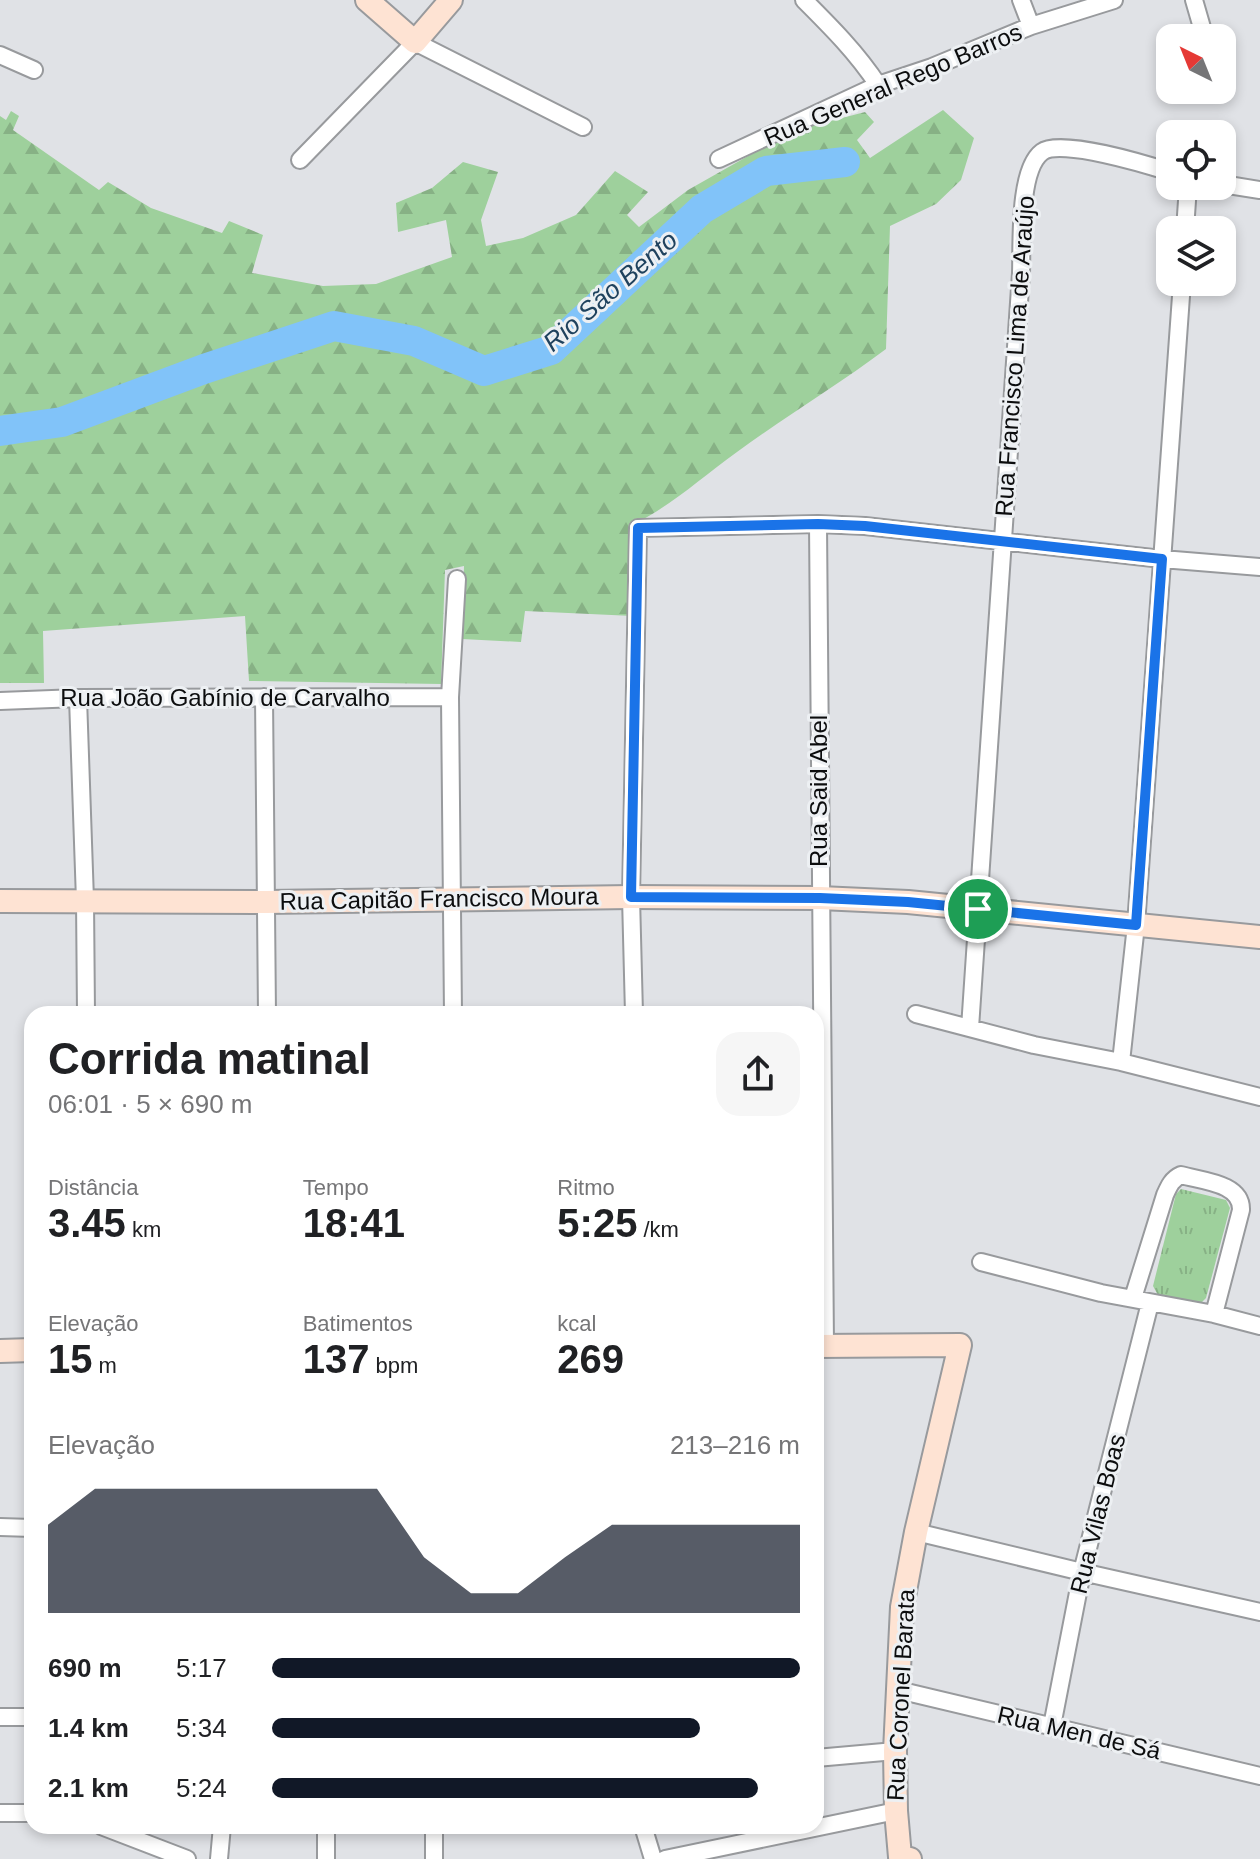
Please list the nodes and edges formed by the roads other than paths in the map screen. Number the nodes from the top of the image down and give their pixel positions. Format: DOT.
graph roads {
  1 [pos="367,0"];
  2 [pos="451,0"];
  3 [pos="804,0"];
  4 [pos="1021,0"];
  5 [pos="1114,0"];
  6 [pos="1194,0"];
  7 [pos="1201,24"];
  8 [pos="1031,26"];
  9 [pos="415,42"];
  10 [pos="0,55"];
  11 [pos="34,70"];
  12 [pos="878,85"];
  13 [pos="583,127"];
  14 [pos="719,159"];
  15 [pos="300,160"];
  16 [pos="1156,168"];
  17 [pos="1236,186"];
  18 [pos="1260,190"];
  19 [pos="1181,296"];
  20 [pos="818,524"];
  21 [pos="1003,540"];
  22 [pos="1162,559"];
  23 [pos="1260,567"];
  24 [pos="457,579"];
  25 [pos="264,697"];
  26 [pos="450,697"];
  27 [pos="78,698"];
  28 [pos="0,701"];
  29 [pos="631,897"];
  30 [pos="820,898"];
  31 [pos="451,899"];
  32 [pos="85,900"];
  33 [pos="0,901"];
  34 [pos="266,902"];
  35 [pos="978,909"];
  36 [pos="1136,925"];
  37 [pos="1260,937"];
  38 [pos="86,1006"];
  39 [pos="267,1006"];
  40 [pos="453,1006"];
  41 [pos="634,1006"];
  42 [pos="820,1006"];
  43 [pos="916,1014"];
  44 [pos="970,1028"];
  45 [pos="1121,1062"];
  46 [pos="1260,1097"];
  47 [pos="981,1262"];
  48 [pos="1133,1298"];
  49 [pos="1150,1303"];
  50 [pos="1214,1314"];
  51 [pos="1260,1326"];
  52 [pos="824,1346"];
  53 [pos="24,1350"];
  54 [pos="0,1351"];
  55 [pos="0,1527"];
  56 [pos="24,1528"];
  57 [pos="916,1532"];
  58 [pos="1082,1572"];
  59 [pos="1260,1612"];
  60 [pos="898,1690"];
  61 [pos="0,1717"];
  62 [pos="24,1717"];
  63 [pos="1052,1726"];
  64 [pos="895,1751"];
  65 [pos="824,1757"];
  66 [pos="1260,1776"];
  67 [pos="896,1811"];
  68 [pos="0,1813"];
  69 [pos="24,1813"];
  70 [pos="824,1826"];
  71 [pos="122,1834"];
  72 [pos="221,1834"];
  73 [pos="326,1834"];
  74 [pos="434,1834"];
  75 [pos="645,1834"];
  76 [pos="785,1834"];
  77 [pos="903,1858"];
  78 [pos="187,1859"];
  79 [pos="219,1859"];
  80 [pos="326,1859"];
  81 [pos="434,1859"];
  82 [pos="653,1859"];
  83 [pos="665,1859"];
  1 -- 9 [label="main road"];
  2 -- 9 [label="main road"];
  3 -- 12 [label="street"];
  4 -- 8 [label="street"];
  5 -- 8 [label="street, Rua General Rego Barros"];
  6 -- 7 [label="street"];
  8 -- 12 [label="street, Rua General Rego Barros"];
  9 -- 13 [label="street"];
  9 -- 15 [label="street"];
  10 -- 11 [label="street"];
  12 -- 14 [label="street, Rua General Rego Barros"];
  16 -- 21 [label="street, Rua Francisco Lima de Araújo"];
  17 -- 18 [label="street"];
  19 -- 22 [label="street"];
  20 -- 21 [label="street"];
  20 -- 29 [label="street"];
  20 -- 30 [label="street, Rua Said Abel"];
  21 -- 22 [label="street"];
  21 -- 35 [label="street, Rua Francisco Lima de Araújo"];
  22 -- 23 [label="street"];
  22 -- 36 [label="street"];
  24 -- 26 [label="street"];
  25 -- 26 [label="street, Rua João Gabínio de Carvalho"];
  25 -- 27 [label="street, Rua João Gabínio de Carvalho"];
  25 -- 34 [label="street"];
  26 -- 31 [label="street"];
  27 -- 28 [label="street, Rua João Gabínio de Carvalho"];
  27 -- 32 [label="street"];
  29 -- 30 [label="main road, Rua Capitão Francisco Moura"];
  29 -- 31 [label="main road, Rua Capitão Francisco Moura"];
  29 -- 41 [label="street"];
  30 -- 35 [label="main road, Rua Capitão Francisco Moura"];
  30 -- 42 [label="street, Rua Said Abel"];
  31 -- 34 [label="main road, Rua Capitão Francisco Moura"];
  31 -- 40 [label="street"];
  32 -- 33 [label="main road, Rua Capitão Francisco Moura"];
  32 -- 34 [label="main road, Rua Capitão Francisco Moura"];
  32 -- 38 [label="street"];
  34 -- 39 [label="street"];
  35 -- 36 [label="main road, Rua Capitão Francisco Moura"];
  35 -- 44 [label="street, Rua Francisco Lima de Araújo"];
  36 -- 37 [label="main road, Rua Capitão Francisco Moura"];
  36 -- 45 [label="street"];
  43 -- 44 [label="street"];
  44 -- 45 [label="street"];
  45 -- 46 [label="street"];
  47 -- 48 [label="street"];
  48 -- 49 [label="street"];
  48 -- 50 [label="street"];
  49 -- 50 [label="street"];
  49 -- 58 [label="street, Rua Vilas Boas"];
  50 -- 51 [label="street"];
  52 -- 57 [label="main road, Rua Coronel Barata"];
  53 -- 54 [label="main road"];
  55 -- 56 [label="street"];
  57 -- 58 [label="street"];
  57 -- 60 [label="main road, Rua Coronel Barata"];
  58 -- 59 [label="street"];
  58 -- 63 [label="street, Rua Vilas Boas"];
  60 -- 63 [label="street, Rua Men de Sá"];
  60 -- 64 [label="main road, Rua Coronel Barata"];
  61 -- 62 [label="street"];
  63 -- 66 [label="street, Rua Men de Sá"];
  64 -- 65 [label="street"];
  64 -- 67 [label="main road, Rua Coronel Barata"];
  67 -- 70 [label="street"];
  67 -- 77 [label="main road, Rua Coronel Barata"];
  68 -- 69 [label="street"];
  71 -- 78 [label="street"];
  72 -- 79 [label="street"];
  73 -- 80 [label="street"];
  74 -- 81 [label="street"];
  75 -- 82 [label="street"];
  76 -- 83 [label="street"];
}
